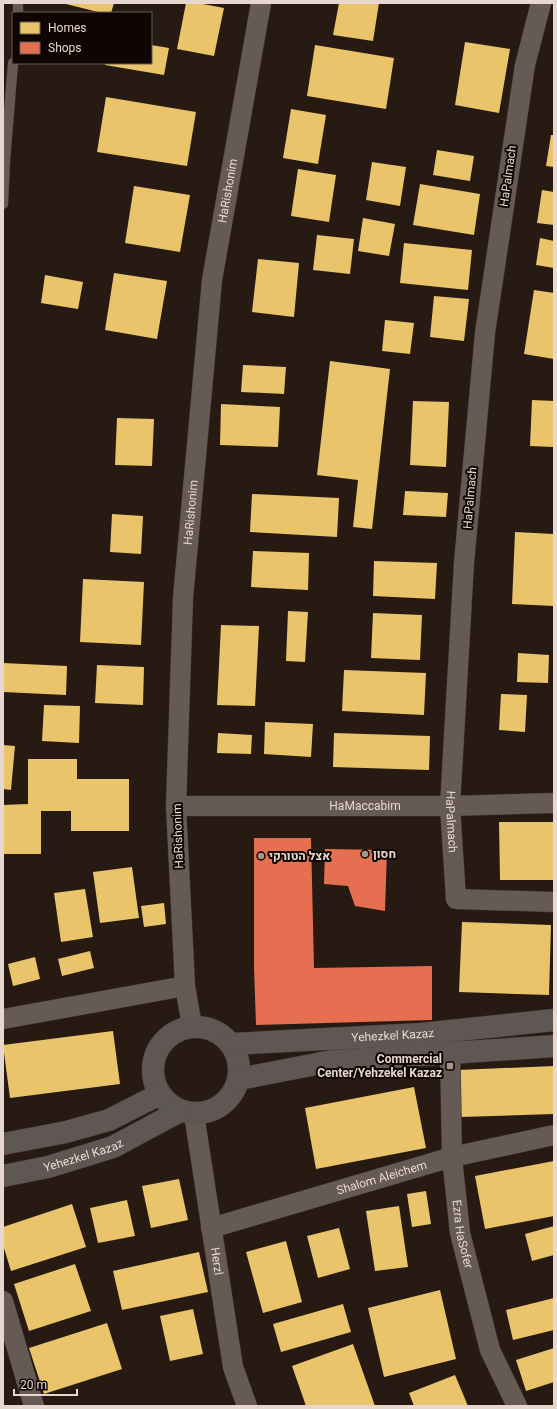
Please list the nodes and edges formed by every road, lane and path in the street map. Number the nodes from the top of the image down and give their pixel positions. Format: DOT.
graph roads {
  1 [pos="261,3"];
  2 [pos="541,3"];
  3 [pos="13,64"];
  4 [pos="3,204"];
  5 [pos="554,803"];
  6 [pos="176,806"];
  7 [pos="450,806"];
  8 [pos="554,902"];
  9 [pos="185,986"];
  10 [pos="3,1019"];
  11 [pos="554,1020"];
  12 [pos="192,1026"];
  13 [pos="231,1044"];
  14 [pos="554,1046"];
  15 [pos="450,1053"];
  16 [pos="238,1078"];
  17 [pos="160,1094"];
  18 [pos="187,1112"];
  19 [pos="554,1135"];
  20 [pos="3,1144"];
  21 [pos="452,1157"];
  22 [pos="3,1176"];
  23 [pos="211,1228"];
  24 [pos="3,1301"];
  25 [pos="34,1406"];
  26 [pos="247,1406"];
  27 [pos="517,1406"];
  1 -- 6 [label="street, HaRishonim"];
  2 -- 7 [label="street, HaPalmach"];
  3 -- 4 [label="lane"];
  5 -- 7 [label="street, HaMaccabim"];
  6 -- 7 [label="street, HaMaccabim"];
  6 -- 9 [label="street, HaRishonim"];
  7 -- 8 [label="street, HaPalmach"];
  9 -- 10 [label="street"];
  9 -- 12 [label="street, HaRishonim"];
  11 -- 13 [label="street, Yehezkel Kazaz"];
  12 -- 13 [label="street"];
  12 -- 17 [label="street"];
  13 -- 16 [label="street"];
  14 -- 15 [label="street, Yehezkel Kazaz"];
  15 -- 16 [label="street, Yehezkel Kazaz"];
  15 -- 21 [label="street, Ezra HaSofer"];
  16 -- 18 [label="street"];
  17 -- 18 [label="street"];
  17 -- 20 [label="street, Yehezkel Kazaz"];
  18 -- 22 [label="street, Yehezkel Kazaz"];
  18 -- 23 [label="street, Herzl"];
  19 -- 21 [label="street, Shalom Aleichem"];
  21 -- 23 [label="street, Shalom Aleichem"];
  21 -- 27 [label="street, Ezra HaSofer"];
  23 -- 26 [label="street, Herzl"];
  24 -- 25 [label="street"];
}
